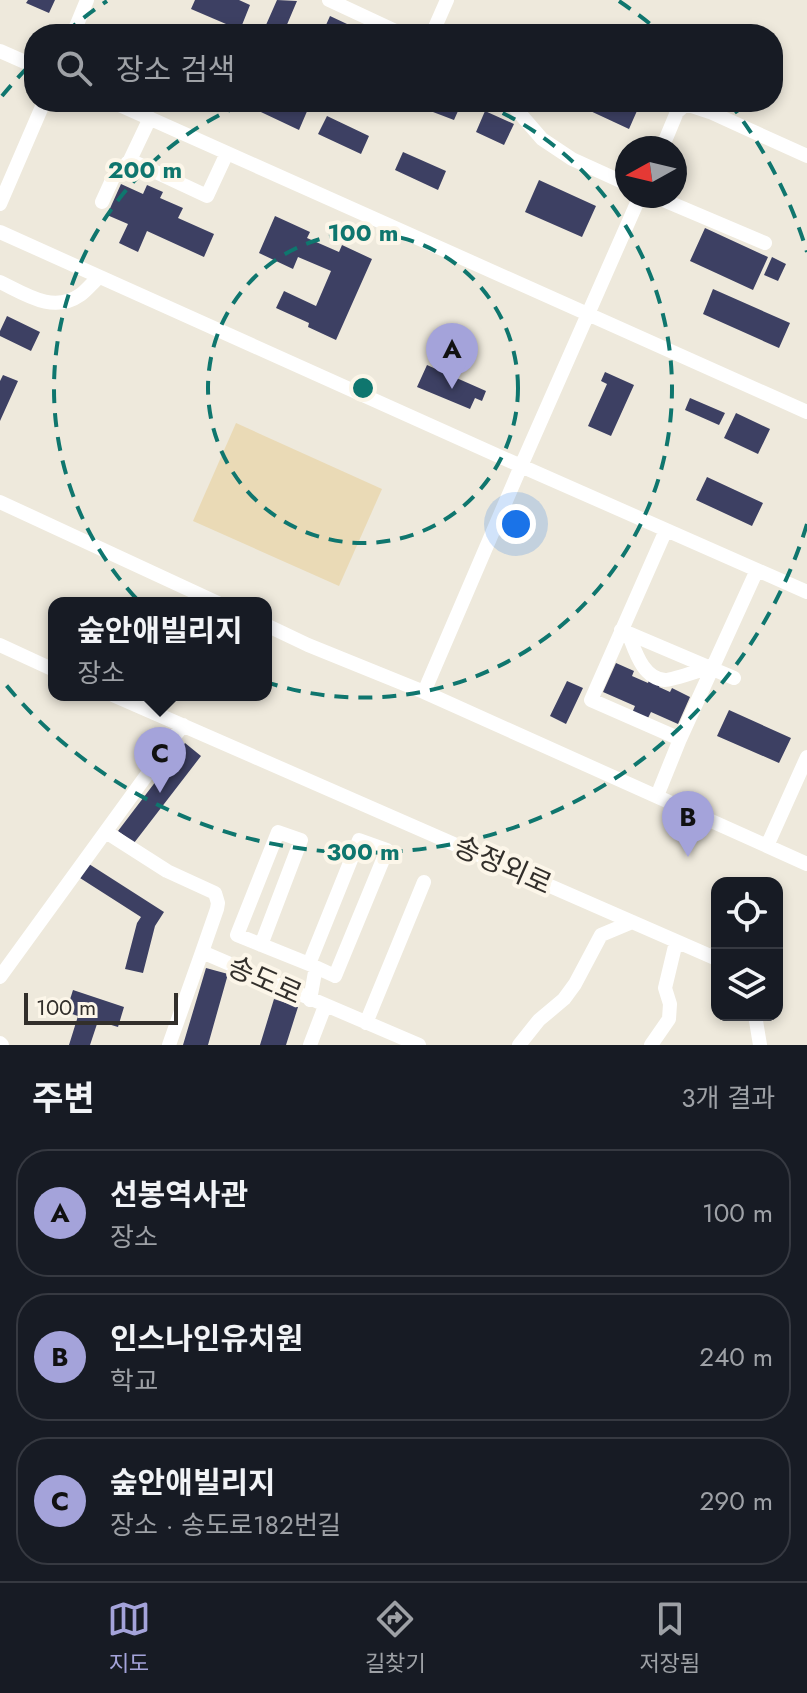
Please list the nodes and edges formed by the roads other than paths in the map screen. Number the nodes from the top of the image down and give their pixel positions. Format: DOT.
graph roads {
  1 [pos="87,0"];
  2 [pos="329,0"];
  3 [pos="447,0"];
  4 [pos="77,24"];
  5 [pos="381,24"];
  6 [pos="436,24"];
  7 [pos="0,51"];
  8 [pos="24,62"];
  9 [pos="40,112"];
  10 [pos="136,112"];
  11 [pos="519,112"];
  12 [pos="677,112"];
  13 [pos="710,112"];
  14 [pos="150,118"];
  15 [pos="667,136"];
  16 [pos="227,153"];
  17 [pos="807,156"];
  18 [pos="130,160"];
  19 [pos="615,179"];
  20 [pos="102,202"];
  21 [pos="0,204"];
  22 [pos="635,208"];
  23 [pos="682,208"];
  24 [pos="0,232"];
  25 [pos="765,243"];
  26 [pos="99,277"];
  27 [pos="0,282"];
  28 [pos="588,315"];
  29 [pos="807,412"];
  30 [pos="521,466"];
  31 [pos="0,502"];
  32 [pos="666,530"];
  33 [pos="757,570"];
  34 [pos="807,592"];
  35 [pos="205,597"];
  36 [pos="272,628"];
  37 [pos="624,631"];
  38 [pos="0,645"];
  39 [pos="48,667"];
  40 [pos="710,668"];
  41 [pos="734,678"];
  42 [pos="424,692"];
  43 [pos="127,701"];
  44 [pos="183,725"];
  45 [pos="680,739"];
  46 [pos="807,757"];
  47 [pos="657,796"];
  48 [pos="106,832"];
  49 [pos="767,846"];
  50 [pos="807,864"];
  51 [pos="424,882"];
  52 [pos="632,922"];
  53 [pos="676,942"];
  54 [pos="261,945"];
  55 [pos="202,952"];
  56 [pos="711,957"];
  57 [pos="314,966"];
  58 [pos="0,977"];
  59 [pos="310,1000"];
  60 [pos="325,1006"];
  61 [pos="756,1021"];
  62 [pos="366,1023"];
  63 [pos="169,1045"];
  64 [pos="310,1045"];
  65 [pos="419,1045"];
  66 [pos="519,1045"];
  67 [pos="651,1045"];
  68 [pos="760,1045"];
  1 -- 4 [label="street"];
  2 -- 5 [label="street"];
  3 -- 6 [label="street"];
  7 -- 8 [label="street"];
  9 -- 21 [label="street"];
  10 -- 14 [label="street"];
  11 -- 19 [label="street"];
  12 -- 15 [label="street"];
  13 -- 17 [label="street"];
  14 -- 16 [label="street"];
  14 -- 18 [label="street"];
  16 -- 18 [label="street"];
  16 -- 28 [label="street"];
  18 -- 20 [label="street"];
  22 -- 28 [label="street"];
  23 -- 25 [label="street"];
  24 -- 26 [label="street"];
  26 -- 27 [label="street"];
  26 -- 30 [label="street"];
  28 -- 29 [label="street"];
  28 -- 30 [label="street"];
  30 -- 32 [label="street"];
  30 -- 42 [label="street"];
  31 -- 35 [label="street"];
  32 -- 33 [label="street"];
  32 -- 37 [label="street"];
  33 -- 34 [label="street"];
  33 -- 40 [label="street"];
  36 -- 42 [label="street"];
  37 -- 40 [label="street"];
  37 -- 40 [label="street"];
  37 -- 45 [label="street"];
  38 -- 39 [label="street"];
  40 -- 41 [label="street"];
  40 -- 45 [label="street"];
  42 -- 47 [label="street"];
  43 -- 44 [label="street, 송정외로"];
  44 -- 48 [label="street"];
  44 -- 52 [label="street, 송정외로"];
  45 -- 47 [label="street"];
  46 -- 49 [label="street"];
  47 -- 49 [label="street"];
  48 -- 55 [label="street"];
  48 -- 58 [label="street"];
  49 -- 50 [label="street"];
  51 -- 62 [label="street"];
  52 -- 53 [label="street, 송정외로"];
  52 -- 66 [label="street"];
  53 -- 56 [label="street, 송정외로"];
  53 -- 67 [label="street"];
  54 -- 54 [label="street"];
  54 -- 57 [label="street"];
  55 -- 59 [label="street, 송도로"];
  55 -- 63 [label="street, 송도로"];
  57 -- 57 [label="street"];
  57 -- 59 [label="street"];
  59 -- 60 [label="street, 송도로"];
  60 -- 62 [label="street, 송도로"];
  60 -- 64 [label="street"];
  61 -- 68 [label="street"];
  62 -- 65 [label="street, 송도로"];
}
